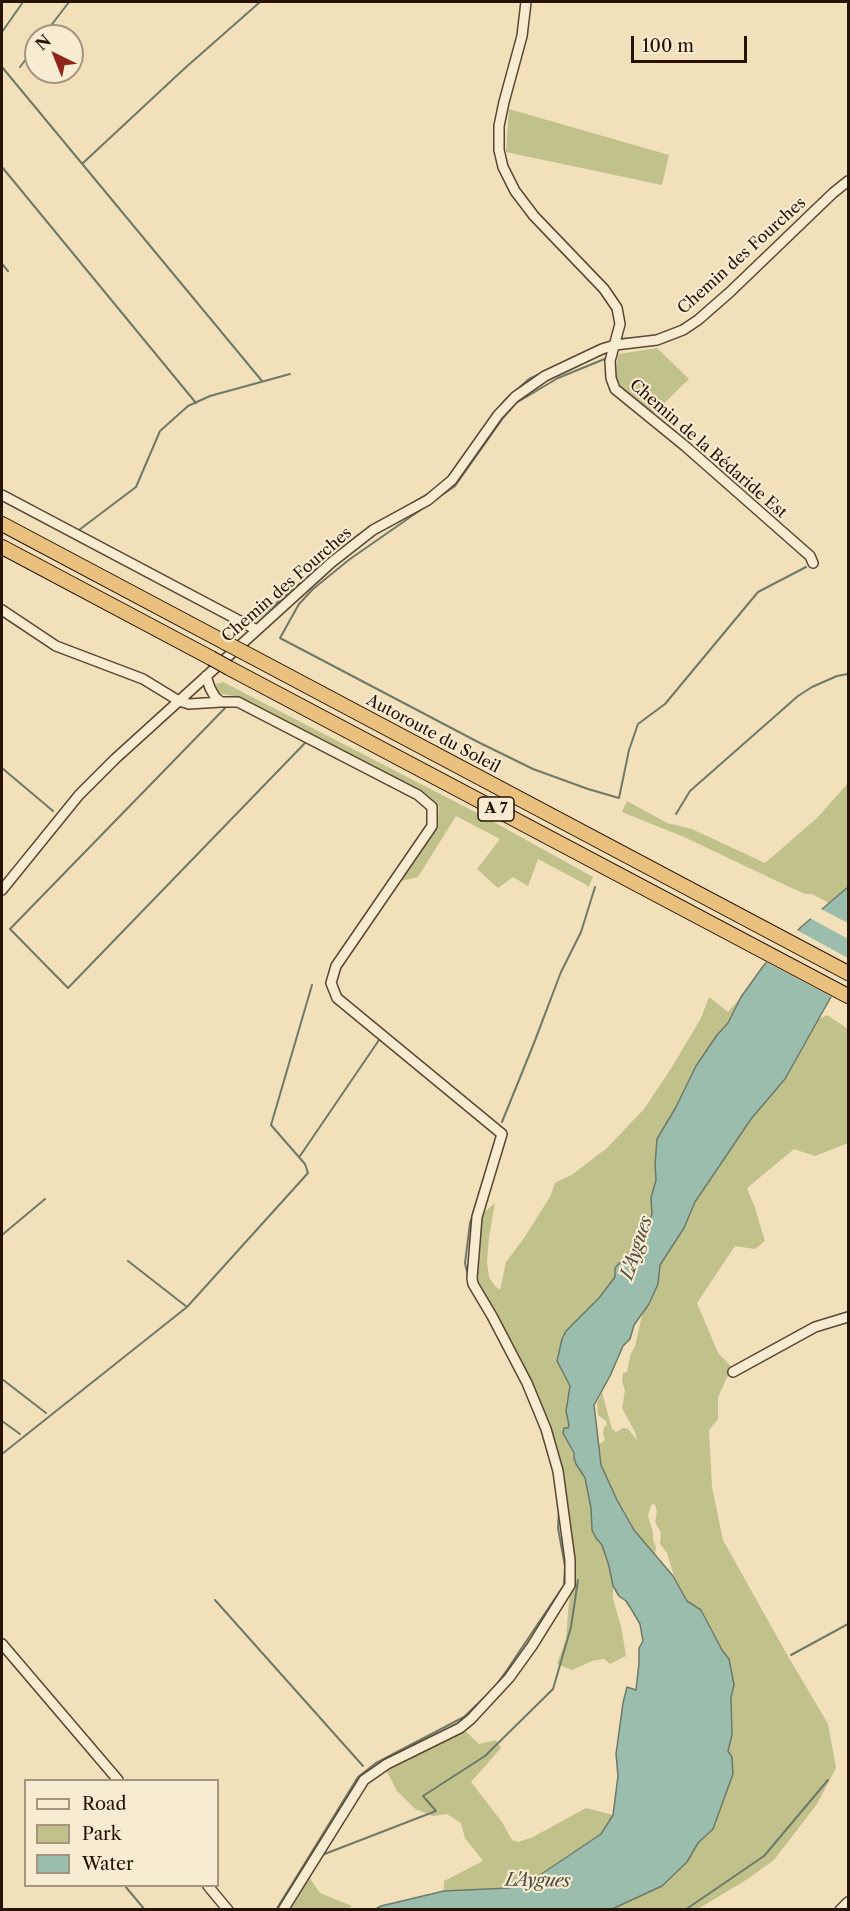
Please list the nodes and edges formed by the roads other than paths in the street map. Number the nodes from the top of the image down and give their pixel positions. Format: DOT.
graph roads {
  1 [pos="526,2"];
  2 [pos="849,182"];
  3 [pos="615,345"];
  4 [pos="2,495"];
  5 [pos="2,524"];
  6 [pos="2,547"];
  7 [pos="813,563"];
  8 [pos="2,610"];
  9 [pos="254,633"];
  10 [pos="206,676"];
  11 [pos="179,701"];
  12 [pos="221,702"];
  13 [pos="2,890"];
  14 [pos="849,973"];
  15 [pos="848,995"];
  16 [pos="849,1317"];
  17 [pos="733,1372"];
  18 [pos="2,1644"];
  19 [pos="117,1779"];
  20 [pos="209,1887"];
  21 [pos="849,1902"];
  22 [pos="228,1910"];
  23 [pos="283,1910"];
  24 [pos="840,1910"];
  1 -- 3 [label="street, Chemin de la Bédaride Est"];
  2 -- 3 [label="street, Chemin des Fourches"];
  3 -- 7 [label="street, Chemin de la Bédaride Est"];
  3 -- 9 [label="street, Chemin des Fourches"];
  4 -- 9 [label="street"];
  5 -- 14 [label="highway, Autoroute du Soleil / A 7, bridge"];
  6 -- 15 [label="highway, A 7, bridge"];
  8 -- 11 [label="street"];
  9 -- 10 [label="street, Chemin des Fourches"];
  10 -- 11 [label="street, Chemin des Fourches"];
  10 -- 12 [label="street"];
  11 -- 12 [label="street"];
  11 -- 13 [label="street, Chemin des Fourches"];
  12 -- 23 [label="street"];
  16 -- 17 [label="street"];
  18 -- 19 [label="street"];
  20 -- 22 [label="street"];
  21 -- 24 [label="street"];
}
